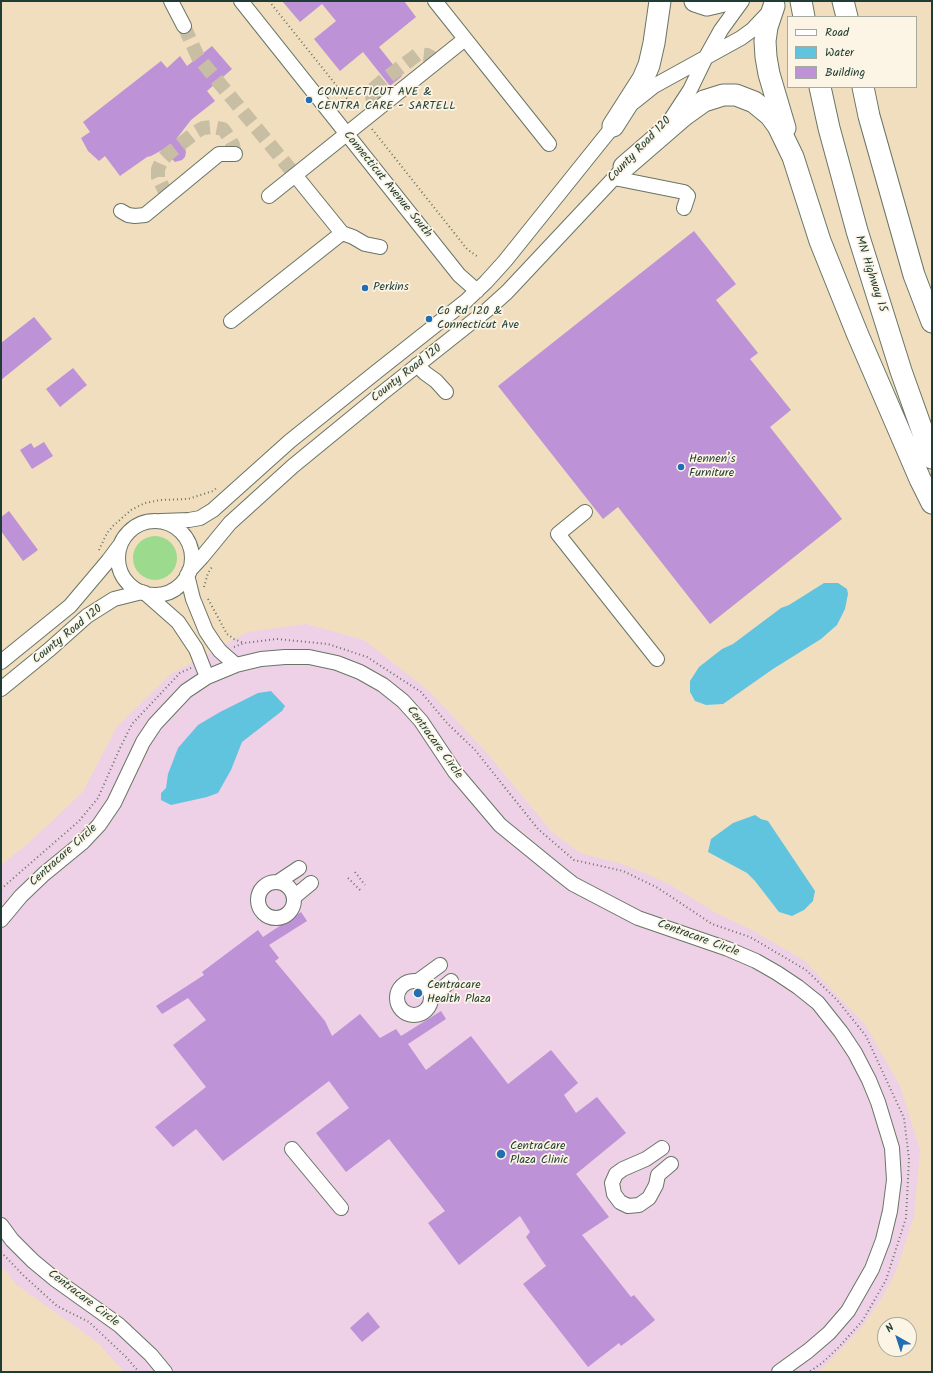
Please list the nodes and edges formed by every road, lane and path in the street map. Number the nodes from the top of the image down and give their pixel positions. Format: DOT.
graph roads {
  1 [pos="171,1"];
  2 [pos="241,1"];
  3 [pos="435,1"];
  4 [pos="660,1"];
  5 [pos="695,1"];
  6 [pos="724,1"];
  7 [pos="742,1"];
  8 [pos="801,1"];
  9 [pos="843,1"];
  10 [pos="777,3"];
  11 [pos="804,16"];
  12 [pos="847,16"];
  13 [pos="184,26"];
  14 [pos="465,39"];
  15 [pos="706,57"];
  16 [pos="820,88"];
  17 [pos="863,88"];
  18 [pos="613,126"];
  19 [pos="346,133"];
  20 [pos="549,144"];
  21 [pos="235,154"];
  22 [pos="794,160"];
  23 [pos="619,172"];
  24 [pos="295,175"];
  25 [pos="269,196"];
  26 [pos="684,208"];
  27 [pos="121,211"];
  28 [pos="342,232"];
  29 [pos="380,247"];
  30 [pos="477,291"];
  31 [pos="231,321"];
  32 [pos="932,322"];
  33 [pos="417,365"];
  34 [pos="446,392"];
  35 [pos="932,458"];
  36 [pos="220,485"];
  37 [pos="932,503"];
  38 [pos="586,512"];
  39 [pos="160,521"];
  40 [pos="121,543"];
  41 [pos="97,554"];
  42 [pos="213,564"];
  43 [pos="188,573"];
  44 [pos="143,592"];
  45 [pos="205,592"];
  46 [pos="207,597"];
  47 [pos="244,643"];
  48 [pos="222,653"];
  49 [pos="657,659"];
  50 [pos="1,662"];
  51 [pos="201,663"];
  52 [pos="236,665"];
  53 [pos="207,677"];
  54 [pos="1,689"];
  55 [pos="299,868"];
  56 [pos="355,872"];
  57 [pos="348,878"];
  58 [pos="278,882"];
  59 [pos="311,883"];
  60 [pos="365,885"];
  61 [pos="1,889"];
  62 [pos="362,892"];
  63 [pos="294,897"];
  64 [pos="1,920"];
  65 [pos="440,965"];
  66 [pos="418,981"];
  67 [pos="452,981"];
  68 [pos="432,997"];
  69 [pos="662,1148"];
  70 [pos="292,1149"];
  71 [pos="671,1164"];
  72 [pos="341,1208"];
  73 [pos="1,1225"];
  74 [pos="1,1252"];
  75 [pos="139,1372"];
  76 [pos="165,1372"];
  77 [pos="779,1372"];
  78 [pos="809,1372"];
  1 -- 13 [label="street"];
  2 -- 19 [label="street, Connecticut Avenue South"];
  3 -- 14 [label="street"];
  4 -- 18 [label="highway"];
  5 -- 6 [label="highway"];
  7 -- 15 [label="street, County Road 120"];
  8 -- 11 [label="highway"];
  9 -- 12 [label="highway"];
  10 -- 15 [label="street, County Road 120"];
  10 -- 22 [label="highway"];
  14 -- 19 [label="street"];
  14 -- 20 [label="street"];
  15 -- 18 [label="street, County Road 120"];
  15 -- 23 [label="street, County Road 120"];
  16 -- 35 [label="highway, MN Highway 15"];
  17 -- 32 [label="highway"];
  18 -- 30 [label="street, County Road 120"];
  19 -- 24 [label="street"];
  19 -- 30 [label="street, Connecticut Avenue South"];
  21 -- 27 [label="street"];
  22 -- 23 [label="highway"];
  22 -- 37 [label="highway"];
  23 -- 26 [label="street"];
  23 -- 33 [label="street, County Road 120"];
  24 -- 25 [label="street"];
  24 -- 28 [label="street"];
  28 -- 29 [label="street"];
  28 -- 31 [label="street"];
  30 -- 39 [label="street, County Road 120"];
  33 -- 34 [label="street"];
  33 -- 43 [label="street, County Road 120"];
  36 -- 41 [label="path"];
  38 -- 49 [label="street"];
  39 -- 40 [label="street"];
  39 -- 43 [label="street"];
  40 -- 44 [label="street"];
  40 -- 50 [label="street, County Road 120"];
  42 -- 45 [label="path"];
  43 -- 44 [label="street"];
  43 -- 48 [label="street"];
  44 -- 51 [label="street"];
  44 -- 54 [label="street, County Road 120"];
  46 -- 47 [label="path"];
  47 -- 48 [label="path"];
  47 -- 78 [label="path"];
  48 -- 52 [label="street"];
  51 -- 53 [label="street"];
  51 -- 61 [label="path"];
  52 -- 53 [label="street, Centracare Circle"];
  52 -- 77 [label="street, Centracare Circle"];
  53 -- 64 [label="street, Centracare Circle"];
  55 -- 58 [label="street"];
  56 -- 60 [label="path"];
  57 -- 62 [label="path"];
  58 -- 63 [label="street"];
  58 -- 63 [label="street"];
  59 -- 63 [label="street"];
  65 -- 66 [label="street"];
  66 -- 68 [label="street"];
  66 -- 68 [label="street"];
  67 -- 68 [label="street"];
  69 -- 71 [label="street"];
  70 -- 72 [label="street"];
  73 -- 76 [label="street, Centracare Circle"];
  74 -- 75 [label="path"];
}
